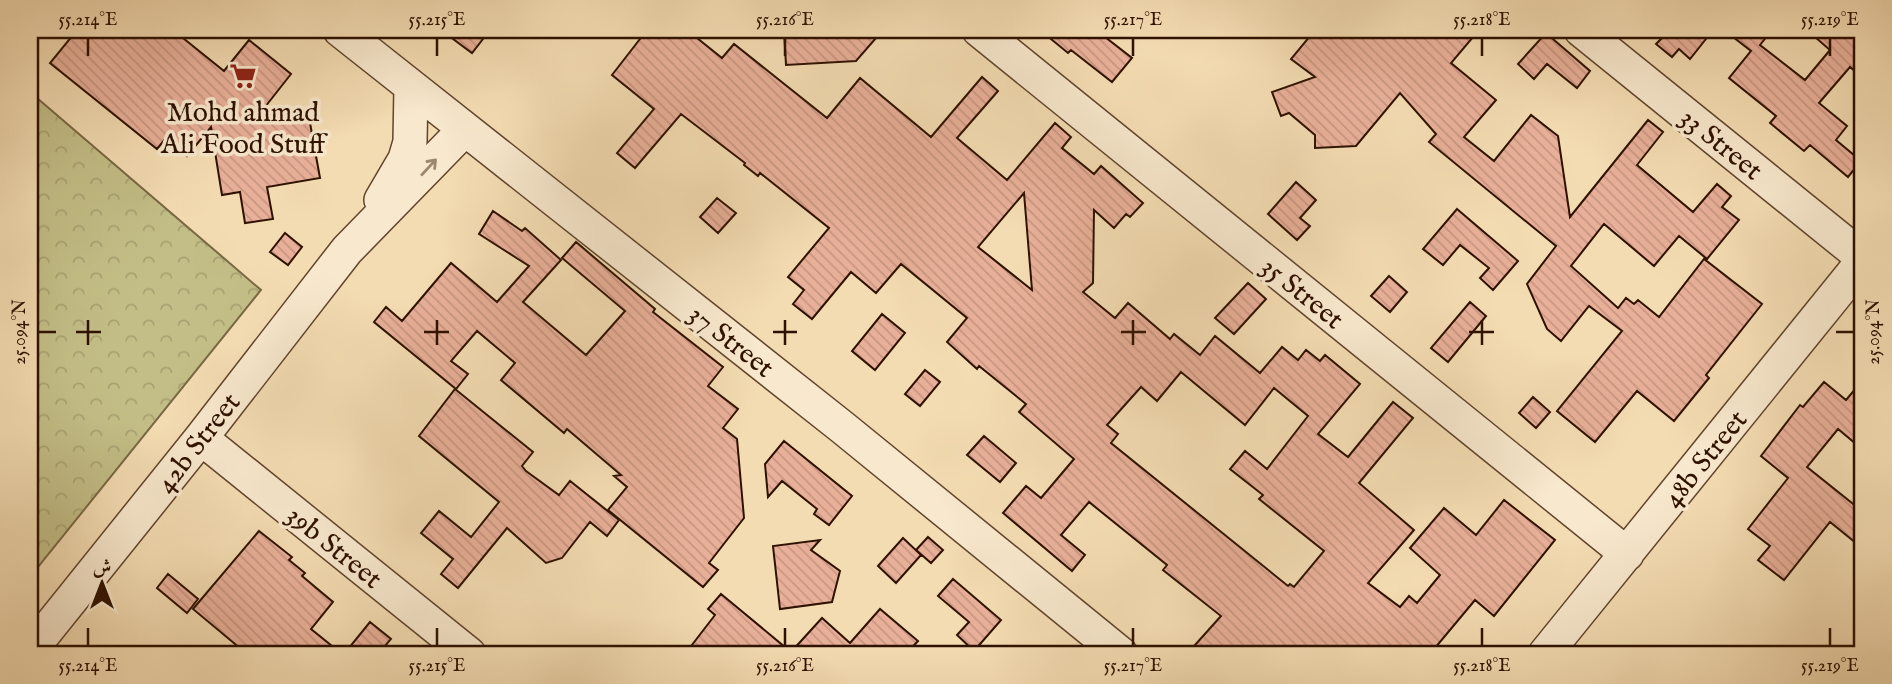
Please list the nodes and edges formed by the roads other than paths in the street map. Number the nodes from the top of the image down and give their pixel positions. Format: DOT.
graph roads {
  1 [pos="340,30"];
  2 [pos="979,30"];
  3 [pos="1581,30"];
  4 [pos="411,87"];
  5 [pos="464,129"];
  6 [pos="362,232"];
  7 [pos="1862,259"];
  8 [pos="201,438"];
  9 [pos="1627,554"];
  10 [pos="30,652"];
  11 [pos="469,654"];
  12 [pos="1121,654"];
  13 [pos="1545,654"];
  1 -- 4 [label="street, 37 Street"];
  2 -- 9 [label="street, 35 Street"];
  3 -- 7 [label="street, 33 Street"];
  4 -- 5 [label="street, 37 Street"];
  4 -- 6 [label="street, 42b Street"];
  6 -- 5 [label="street, 42b Street, one-way"];
  5 -- 12 [label="street, 37 Street"];
  6 -- 8 [label="street, 42b Street"];
  7 -- 9 [label="street, 48b Street"];
  8 -- 10 [label="street, 42b Street"];
  8 -- 11 [label="street, 39b Street"];
  9 -- 13 [label="street, 48b Street"];
}
